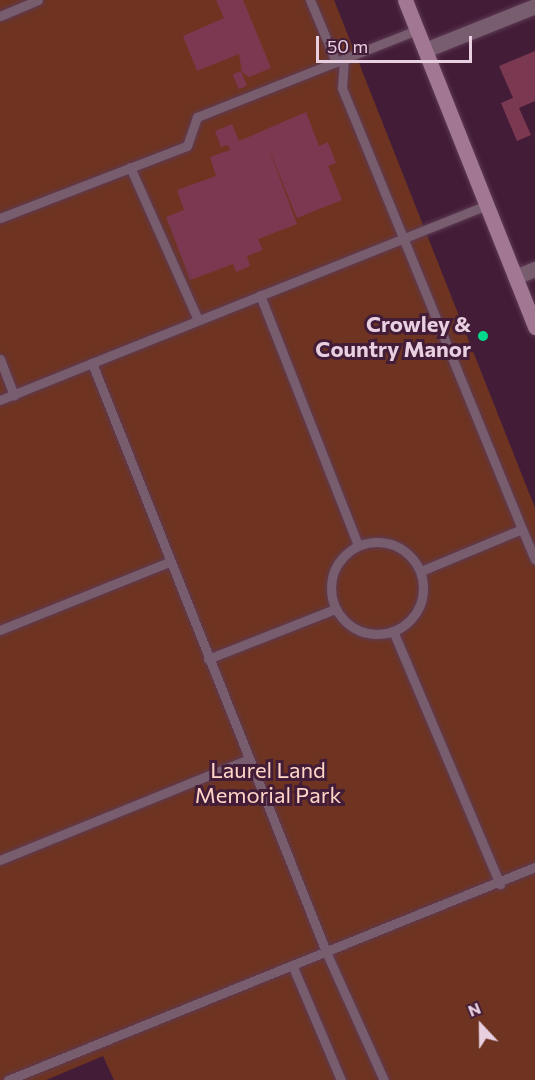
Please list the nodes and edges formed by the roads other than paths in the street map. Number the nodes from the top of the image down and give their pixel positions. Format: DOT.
graph roads {
  1 [pos="38,0"];
  2 [pos="310,0"];
  3 [pos="405,0"];
  4 [pos="535,6"];
  5 [pos="0,16"];
  6 [pos="417,30"];
  7 [pos="425,50"];
  8 [pos="340,60"];
  9 [pos="130,167"];
  10 [pos="486,205"];
  11 [pos="0,218"];
  12 [pos="403,238"];
  13 [pos="535,269"];
  14 [pos="515,277"];
  15 [pos="260,295"];
  16 [pos="198,320"];
  17 [pos="535,327"];
  18 [pos="0,359"];
  19 [pos="92,363"];
  20 [pos="14,395"];
  21 [pos="0,400"];
  22 [pos="522,529"];
  23 [pos="358,545"];
  24 [pos="535,559"];
  25 [pos="169,562"];
  26 [pos="421,571"];
  27 [pos="335,609"];
  28 [pos="0,630"];
  29 [pos="393,631"];
  30 [pos="208,659"];
  31 [pos="249,759"];
  32 [pos="0,860"];
  33 [pos="535,867"];
  34 [pos="500,885"];
  35 [pos="327,954"];
  36 [pos="293,968"];
  37 [pos="8,1080"];
  38 [pos="340,1080"];
  39 [pos="384,1080"];
  1 -- 5 [label="lane"];
  2 -- 8 [label="lane"];
  3 -- 6 [label="main road"];
  4 -- 7 [label="street"];
  6 -- 7 [label="main road"];
  6 -- 8 [label="lane"];
  7 -- 10 [label="main road"];
  8 -- 9 [label="lane"];
  8 -- 12 [label="lane"];
  9 -- 11 [label="lane"];
  9 -- 16 [label="lane"];
  10 -- 12 [label="lane"];
  10 -- 14 [label="main road"];
  12 -- 15 [label="lane"];
  12 -- 22 [label="lane"];
  13 -- 14 [label="street"];
  14 -- 17 [label="main road"];
  15 -- 16 [label="lane"];
  15 -- 23 [label="lane"];
  16 -- 19 [label="lane"];
  18 -- 20 [label="lane"];
  19 -- 20 [label="lane"];
  19 -- 25 [label="lane"];
  20 -- 21 [label="lane"];
  22 -- 24 [label="lane"];
  22 -- 26 [label="lane"];
  23 -- 26 [label="lane"];
  23 -- 27 [label="lane"];
  25 -- 28 [label="lane"];
  25 -- 30 [label="lane"];
  26 -- 29 [label="lane"];
  27 -- 29 [label="lane"];
  27 -- 30 [label="lane"];
  29 -- 34 [label="lane"];
  30 -- 31 [label="lane"];
  31 -- 32 [label="lane"];
  31 -- 35 [label="lane"];
  33 -- 34 [label="lane"];
  34 -- 35 [label="lane"];
  35 -- 36 [label="lane"];
  35 -- 39 [label="lane"];
  36 -- 37 [label="lane"];
  36 -- 38 [label="lane"];
}
